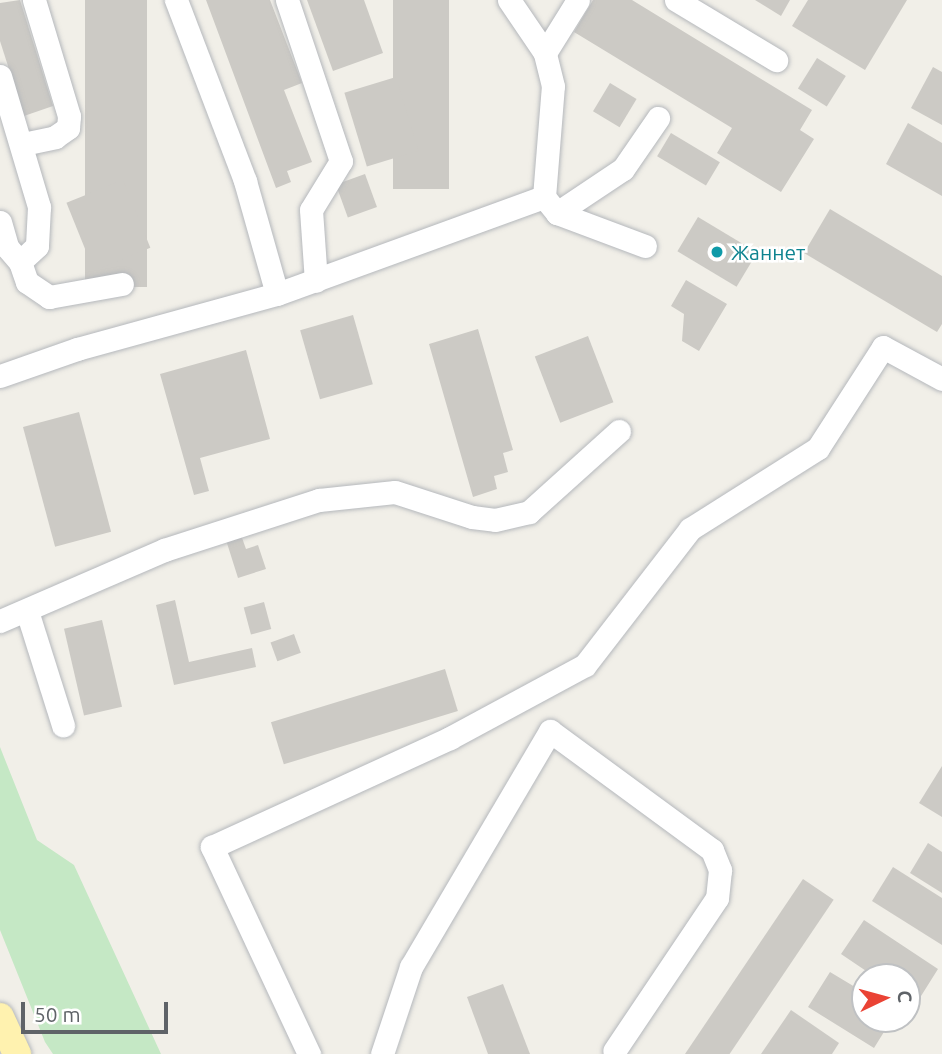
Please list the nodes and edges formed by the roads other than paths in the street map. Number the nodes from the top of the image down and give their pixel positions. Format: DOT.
graph roads {
  1 [pos="34,0"];
  2 [pos="176,0"];
  3 [pos="287,0"];
  4 [pos="578,0"];
  5 [pos="676,0"];
  6 [pos="520,6"];
  7 [pos="545,53"];
  8 [pos="776,60"];
  9 [pos="0,76"];
  10 [pos="658,118"];
  11 [pos="23,144"];
  12 [pos="551,205"];
  13 [pos="0,222"];
  14 [pos="645,246"];
  15 [pos="20,262"];
  16 [pos="316,281"];
  17 [pos="122,284"];
  18 [pos="277,294"];
  19 [pos="0,376"];
  20 [pos="942,379"];
  21 [pos="619,431"];
  22 [pos="27,611"];
  23 [pos="0,621"];
  24 [pos="63,725"];
  25 [pos="0,1017"];
  26 [pos="614,1051"];
  27 [pos="17,1054"];
  28 [pos="309,1054"];
  29 [pos="382,1054"];
  1 -- 11 [label="lane"];
  2 -- 18 [label="lane"];
  3 -- 16 [label="lane"];
  4 -- 7 [label="lane"];
  5 -- 8 [label="lane"];
  6 -- 7 [label="lane"];
  7 -- 12 [label="lane"];
  9 -- 11 [label="lane"];
  10 -- 12 [label="lane"];
  11 -- 15 [label="lane"];
  12 -- 14 [label="lane"];
  12 -- 16 [label="lane"];
  13 -- 15 [label="lane"];
  15 -- 17 [label="lane"];
  16 -- 18 [label="lane"];
  18 -- 19 [label="lane"];
  20 -- 28 [label="lane"];
  21 -- 22 [label="lane"];
  22 -- 23 [label="lane"];
  22 -- 24 [label="lane"];
  25 -- 27 [label="main road"];
  26 -- 29 [label="lane"];
}
